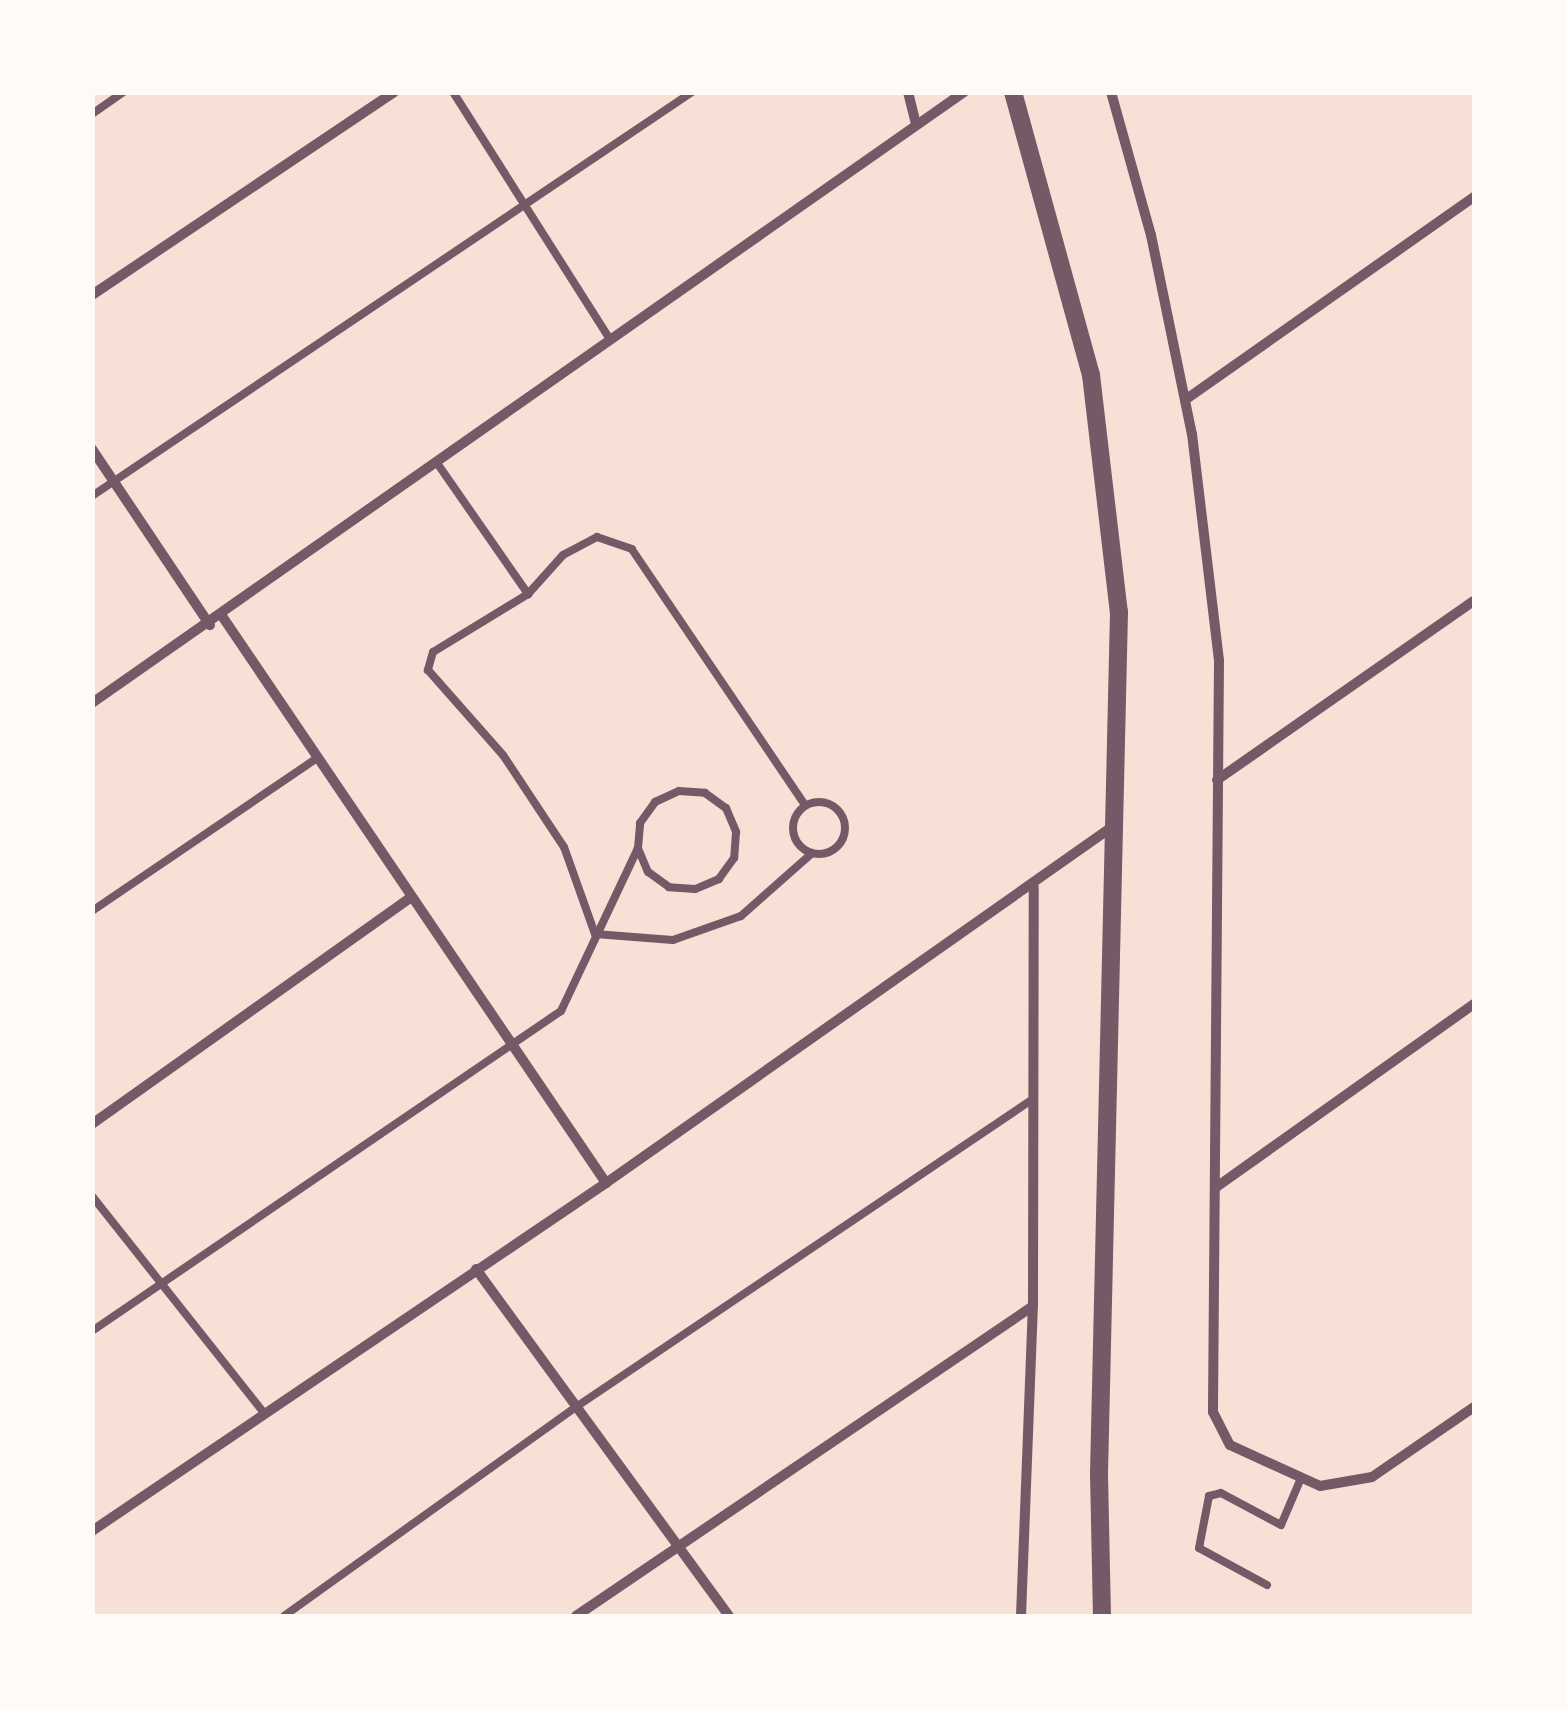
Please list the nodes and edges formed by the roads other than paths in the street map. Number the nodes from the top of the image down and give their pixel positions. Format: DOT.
graph roads {
  1 [pos="124,92"];
  2 [pos="394,92"];
  3 [pos="454,92"];
  4 [pos="692,92"];
  5 [pos="908,92"];
  6 [pos="964,92"];
  7 [pos="1013,92"];
  8 [pos="1111,92"];
  9 [pos="92,114"];
  10 [pos="915,121"];
  11 [pos="1474,198"];
  12 [pos="524,205"];
  13 [pos="92,295"];
  14 [pos="610,339"];
  15 [pos="1186,400"];
  16 [pos="92,449"];
  17 [pos="437,463"];
  18 [pos="114,481"];
  19 [pos="92,496"];
  20 [pos="528,594"];
  21 [pos="1474,601"];
  22 [pos="222,616"];
  23 [pos="210,625"];
  24 [pos="92,704"];
  25 [pos="317,758"];
  26 [pos="1217,780"];
  27 [pos="805,805"];
  28 [pos="1118,823"];
  29 [pos="638,848"];
  30 [pos="810,854"];
  31 [pos="1034,887"];
  32 [pos="412,897"];
  33 [pos="92,911"];
  34 [pos="595,934"];
  35 [pos="1474,1004"];
  36 [pos="512,1044"];
  37 [pos="1034,1099"];
  38 [pos="92,1124"];
  39 [pos="606,1182"];
  40 [pos="1215,1188"];
  41 [pos="92,1196"];
  42 [pos="476,1269"];
  43 [pos="163,1285"];
  44 [pos="1032,1306"];
  45 [pos="92,1331"];
  46 [pos="576,1406"];
  47 [pos="1474,1407"];
  48 [pos="265,1414"];
  49 [pos="1302,1478"];
  50 [pos="92,1531"];
  51 [pos="678,1545"];
  52 [pos="1266,1585"];
  53 [pos="284,1616"];
  54 [pos="576,1616"];
  55 [pos="728,1616"];
  56 [pos="1021,1616"];
  57 [pos="1102,1616"];
  1 -- 9 [label="lane"];
  2 -- 13 [label="street"];
  3 -- 12 [label="lane"];
  4 -- 12 [label="lane"];
  5 -- 10 [label="street"];
  6 -- 10 [label="street"];
  7 -- 28 [label="street"];
  8 -- 15 [label="street"];
  10 -- 14 [label="street"];
  11 -- 15 [label="street"];
  12 -- 14 [label="lane"];
  12 -- 18 [label="lane"];
  14 -- 17 [label="street"];
  15 -- 26 [label="street"];
  16 -- 18 [label="street"];
  17 -- 20 [label="lane"];
  17 -- 22 [label="street"];
  18 -- 19 [label="lane"];
  18 -- 23 [label="street"];
  20 -- 27 [label="lane"];
  20 -- 34 [label="lane"];
  21 -- 26 [label="street"];
  22 -- 23 [label="street"];
  22 -- 25 [label="street"];
  23 -- 24 [label="street"];
  25 -- 32 [label="street"];
  25 -- 33 [label="lane"];
  26 -- 40 [label="street"];
  27 -- 30 [label="lane"];
  27 -- 30 [label="lane"];
  28 -- 31 [label="street"];
  28 -- 57 [label="street"];
  29 -- 29 [label="lane"];
  29 -- 34 [label="lane"];
  30 -- 34 [label="lane"];
  31 -- 37 [label="street"];
  31 -- 39 [label="street"];
  32 -- 36 [label="street"];
  32 -- 38 [label="street"];
  34 -- 36 [label="lane"];
  35 -- 40 [label="street"];
  36 -- 39 [label="street"];
  36 -- 43 [label="lane"];
  37 -- 44 [label="street"];
  37 -- 46 [label="lane"];
  39 -- 42 [label="street"];
  40 -- 49 [label="street"];
  41 -- 43 [label="lane"];
  42 -- 46 [label="street"];
  42 -- 48 [label="street"];
  43 -- 45 [label="lane"];
  43 -- 48 [label="lane"];
  44 -- 51 [label="street"];
  44 -- 56 [label="street"];
  46 -- 51 [label="street"];
  46 -- 53 [label="lane"];
  47 -- 49 [label="street"];
  48 -- 50 [label="street"];
  49 -- 52 [label="lane"];
  51 -- 54 [label="street"];
  51 -- 55 [label="street"];
}
